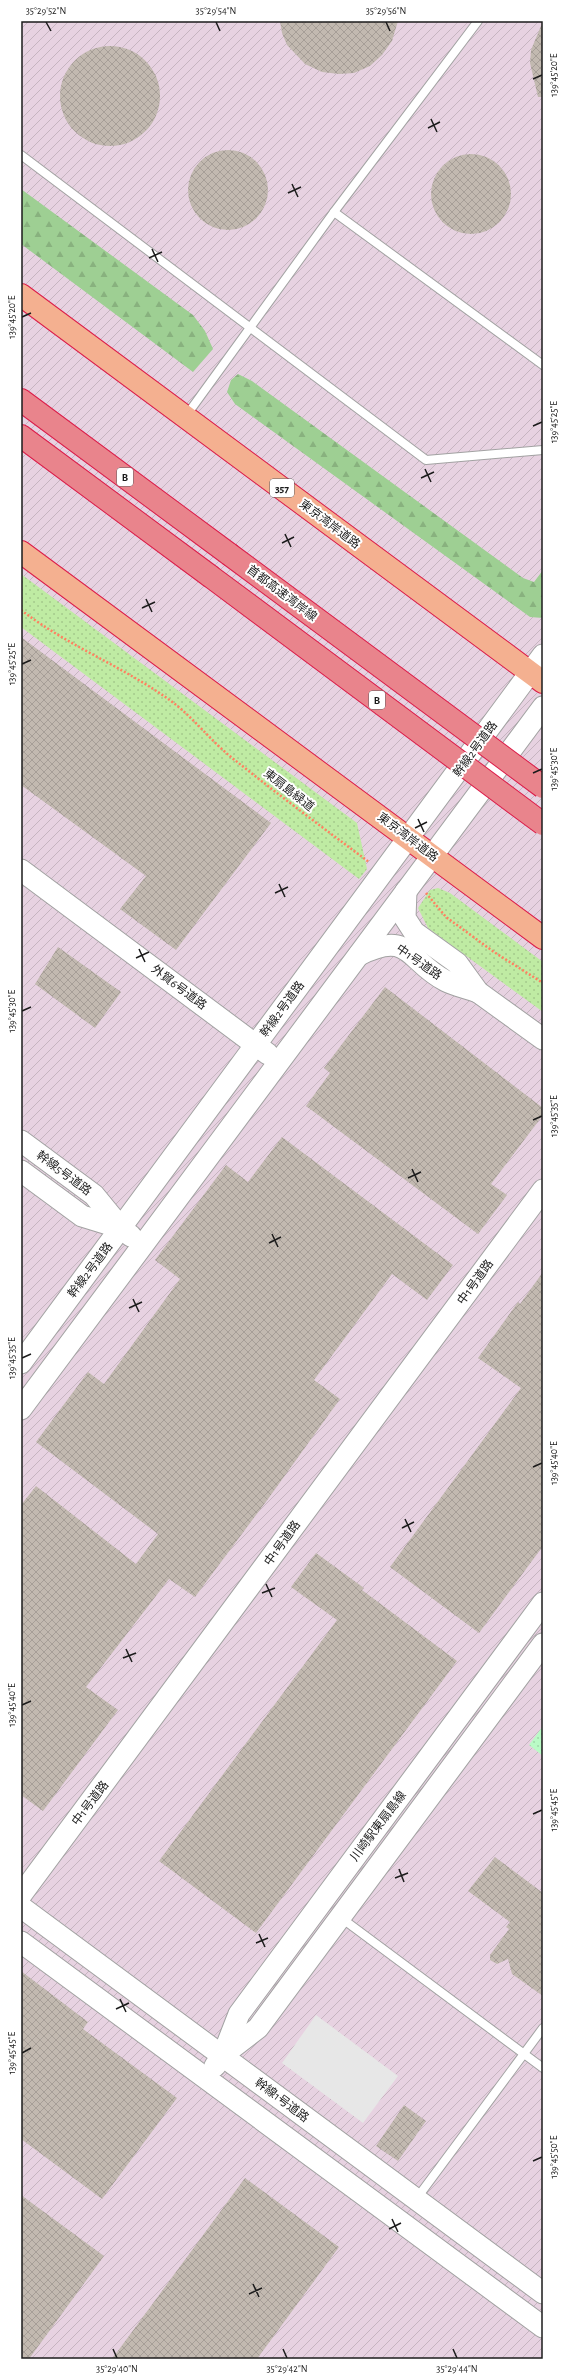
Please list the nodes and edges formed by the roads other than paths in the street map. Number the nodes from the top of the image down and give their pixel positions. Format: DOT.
graph roads {
  1 [pos="478,21"];
  2 [pos="21,155"];
  3 [pos="334,212"];
  4 [pos="21,295"];
  5 [pos="251,327"];
  6 [pos="543,365"];
  7 [pos="21,400"];
  8 [pos="186,417"];
  9 [pos="21,436"];
  10 [pos="543,450"];
  11 [pos="21,552"];
  12 [pos="539,670"];
  13 [pos="543,707"];
  14 [pos="543,787"];
  15 [pos="543,824"];
  16 [pos="409,839"];
  17 [pos="432,856"];
  18 [pos="21,870"];
  19 [pos="411,886"];
  20 [pos="543,938"];
  21 [pos="359,954"];
  22 [pos="478,992"];
  23 [pos="543,1039"];
  24 [pos="256,1045"];
  25 [pos="278,1061"];
  26 [pos="21,1141"];
  27 [pos="21,1171"];
  28 [pos="543,1190"];
  29 [pos="121,1228"];
  30 [pos="143,1244"];
  31 [pos="21,1363"];
  32 [pos="21,1409"];
  33 [pos="543,1603"];
  34 [pos="543,1644"];
  35 [pos="21,1895"];
  36 [pos="21,1907"];
  37 [pos="340,1916"];
  38 [pos="21,1942"];
  39 [pos="543,2028"];
  40 [pos="524,2054"];
  41 [pos="223,2055"];
  42 [pos="543,2068"];
  43 [pos="206,2078"];
  44 [pos="416,2199"];
  45 [pos="543,2294"];
  46 [pos="543,2327"];
  1 -- 3 [label="lane"];
  2 -- 5 [label="lane"];
  3 -- 5 [label="lane"];
  3 -- 6 [label="lane"];
  4 -- 8 [label="highway, 東京湾岸道路 / 357"];
  5 -- 8 [label="lane"];
  5 -- 10 [label="lane"];
  7 -- 14 [label="highway, 首都高速湾岸線 / B, bridge"];
  8 -- 12 [label="highway, 東京湾岸道路 / 357"];
  9 -- 15 [label="highway, B, bridge"];
  11 -- 16 [label="highway, 東京湾岸道路"];
  12 -- 16 [label="street, 幹線2号道路"];
  13 -- 17 [label="street"];
  16 -- 17 [label="highway, 東京湾岸道路"];
  16 -- 24 [label="street, 幹線2号道路"];
  17 -- 19 [label="street"];
  17 -- 20 [label="highway, 東京湾岸道路"];
  18 -- 24 [label="street, 外貿6号道路"];
  19 -- 21 [label="street"];
  19 -- 22 [label="street, 中1号道路"];
  21 -- 22 [label="street, 中1号道路"];
  21 -- 25 [label="street"];
  22 -- 23 [label="street, 中1号道路"];
  24 -- 25 [label="street, 外貿6号道路"];
  24 -- 29 [label="street, 幹線2号道路"];
  25 -- 30 [label="street"];
  26 -- 29 [label="street, 幹線5号道路"];
  27 -- 29 [label="street, 幹線5号道路"];
  28 -- 35 [label="street, 中1号道路"];
  29 -- 30 [label="street"];
  29 -- 31 [label="street, 幹線2号道路"];
  30 -- 32 [label="street"];
  33 -- 41 [label="street, 川崎駅東扇島線"];
  34 -- 37 [label="street, 川崎駅東扇島線"];
  36 -- 41 [label="street, 幹線1号道路"];
  37 -- 40 [label="lane"];
  37 -- 41 [label="street, 川崎駅東扇島線"];
  38 -- 43 [label="street"];
  39 -- 40 [label="lane"];
  40 -- 42 [label="lane"];
  40 -- 44 [label="lane"];
  41 -- 43 [label="street, 川崎駅東扇島線"];
  41 -- 44 [label="street, 幹線1号道路"];
  43 -- 46 [label="street"];
  44 -- 45 [label="street, 幹線1号道路"];
}
